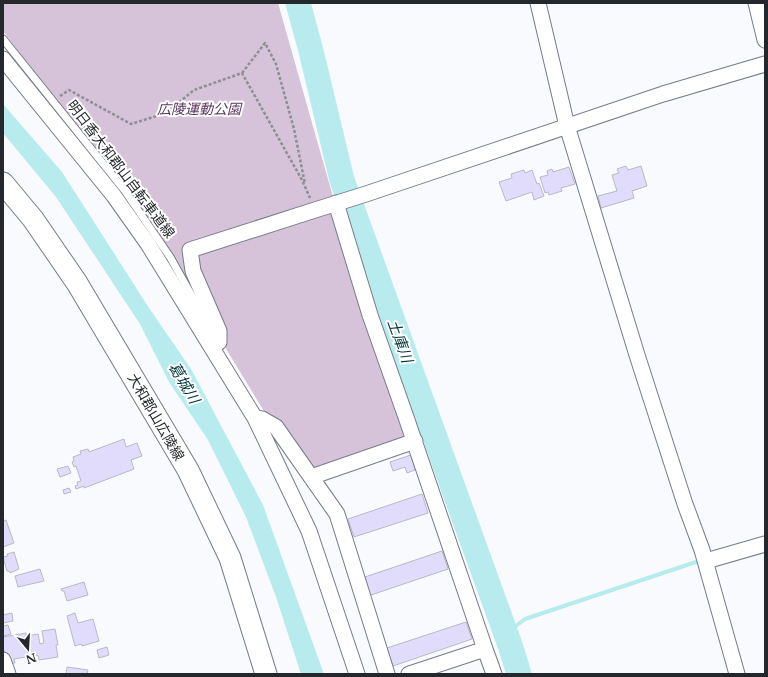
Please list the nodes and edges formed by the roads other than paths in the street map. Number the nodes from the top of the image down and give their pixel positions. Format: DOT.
graph roads {
  1 [pos="538,3"];
  2 [pos="756,3"];
  3 [pos="3,39"];
  4 [pos="765,40"];
  5 [pos="3,59"];
  6 [pos="765,64"];
  7 [pos="567,126"];
  8 [pos="3,183"];
  9 [pos="336,203"];
  10 [pos="216,345"];
  11 [pos="255,418"];
  12 [pos="415,441"];
  13 [pos="311,477"];
  14 [pos="765,544"];
  15 [pos="704,555"];
  16 [pos="485,649"];
  17 [pos="3,660"];
  18 [pos="8,674"];
  19 [pos="266,674"];
  20 [pos="357,674"];
  21 [pos="387,674"];
  22 [pos="409,674"];
  23 [pos="494,674"];
  24 [pos="737,674"];
  1 -- 7 [label="street"];
  2 -- 4 [label="street"];
  3 -- 10 [label="lane, 明日香大和郡山自転車道線"];
  5 -- 10 [label="street"];
  6 -- 7 [label="street"];
  7 -- 9 [label="street"];
  7 -- 15 [label="street"];
  8 -- 19 [label="main road, 大和郡山広陵線"];
  9 -- 10 [label="street"];
  9 -- 12 [label="street"];
  10 -- 11 [label="street"];
  11 -- 13 [label="street"];
  11 -- 20 [label="street"];
  12 -- 13 [label="street"];
  12 -- 16 [label="street"];
  13 -- 21 [label="street"];
  14 -- 15 [label="street"];
  15 -- 24 [label="street"];
  16 -- 22 [label="street"];
  16 -- 23 [label="street"];
  17 -- 18 [label="street"];
}
